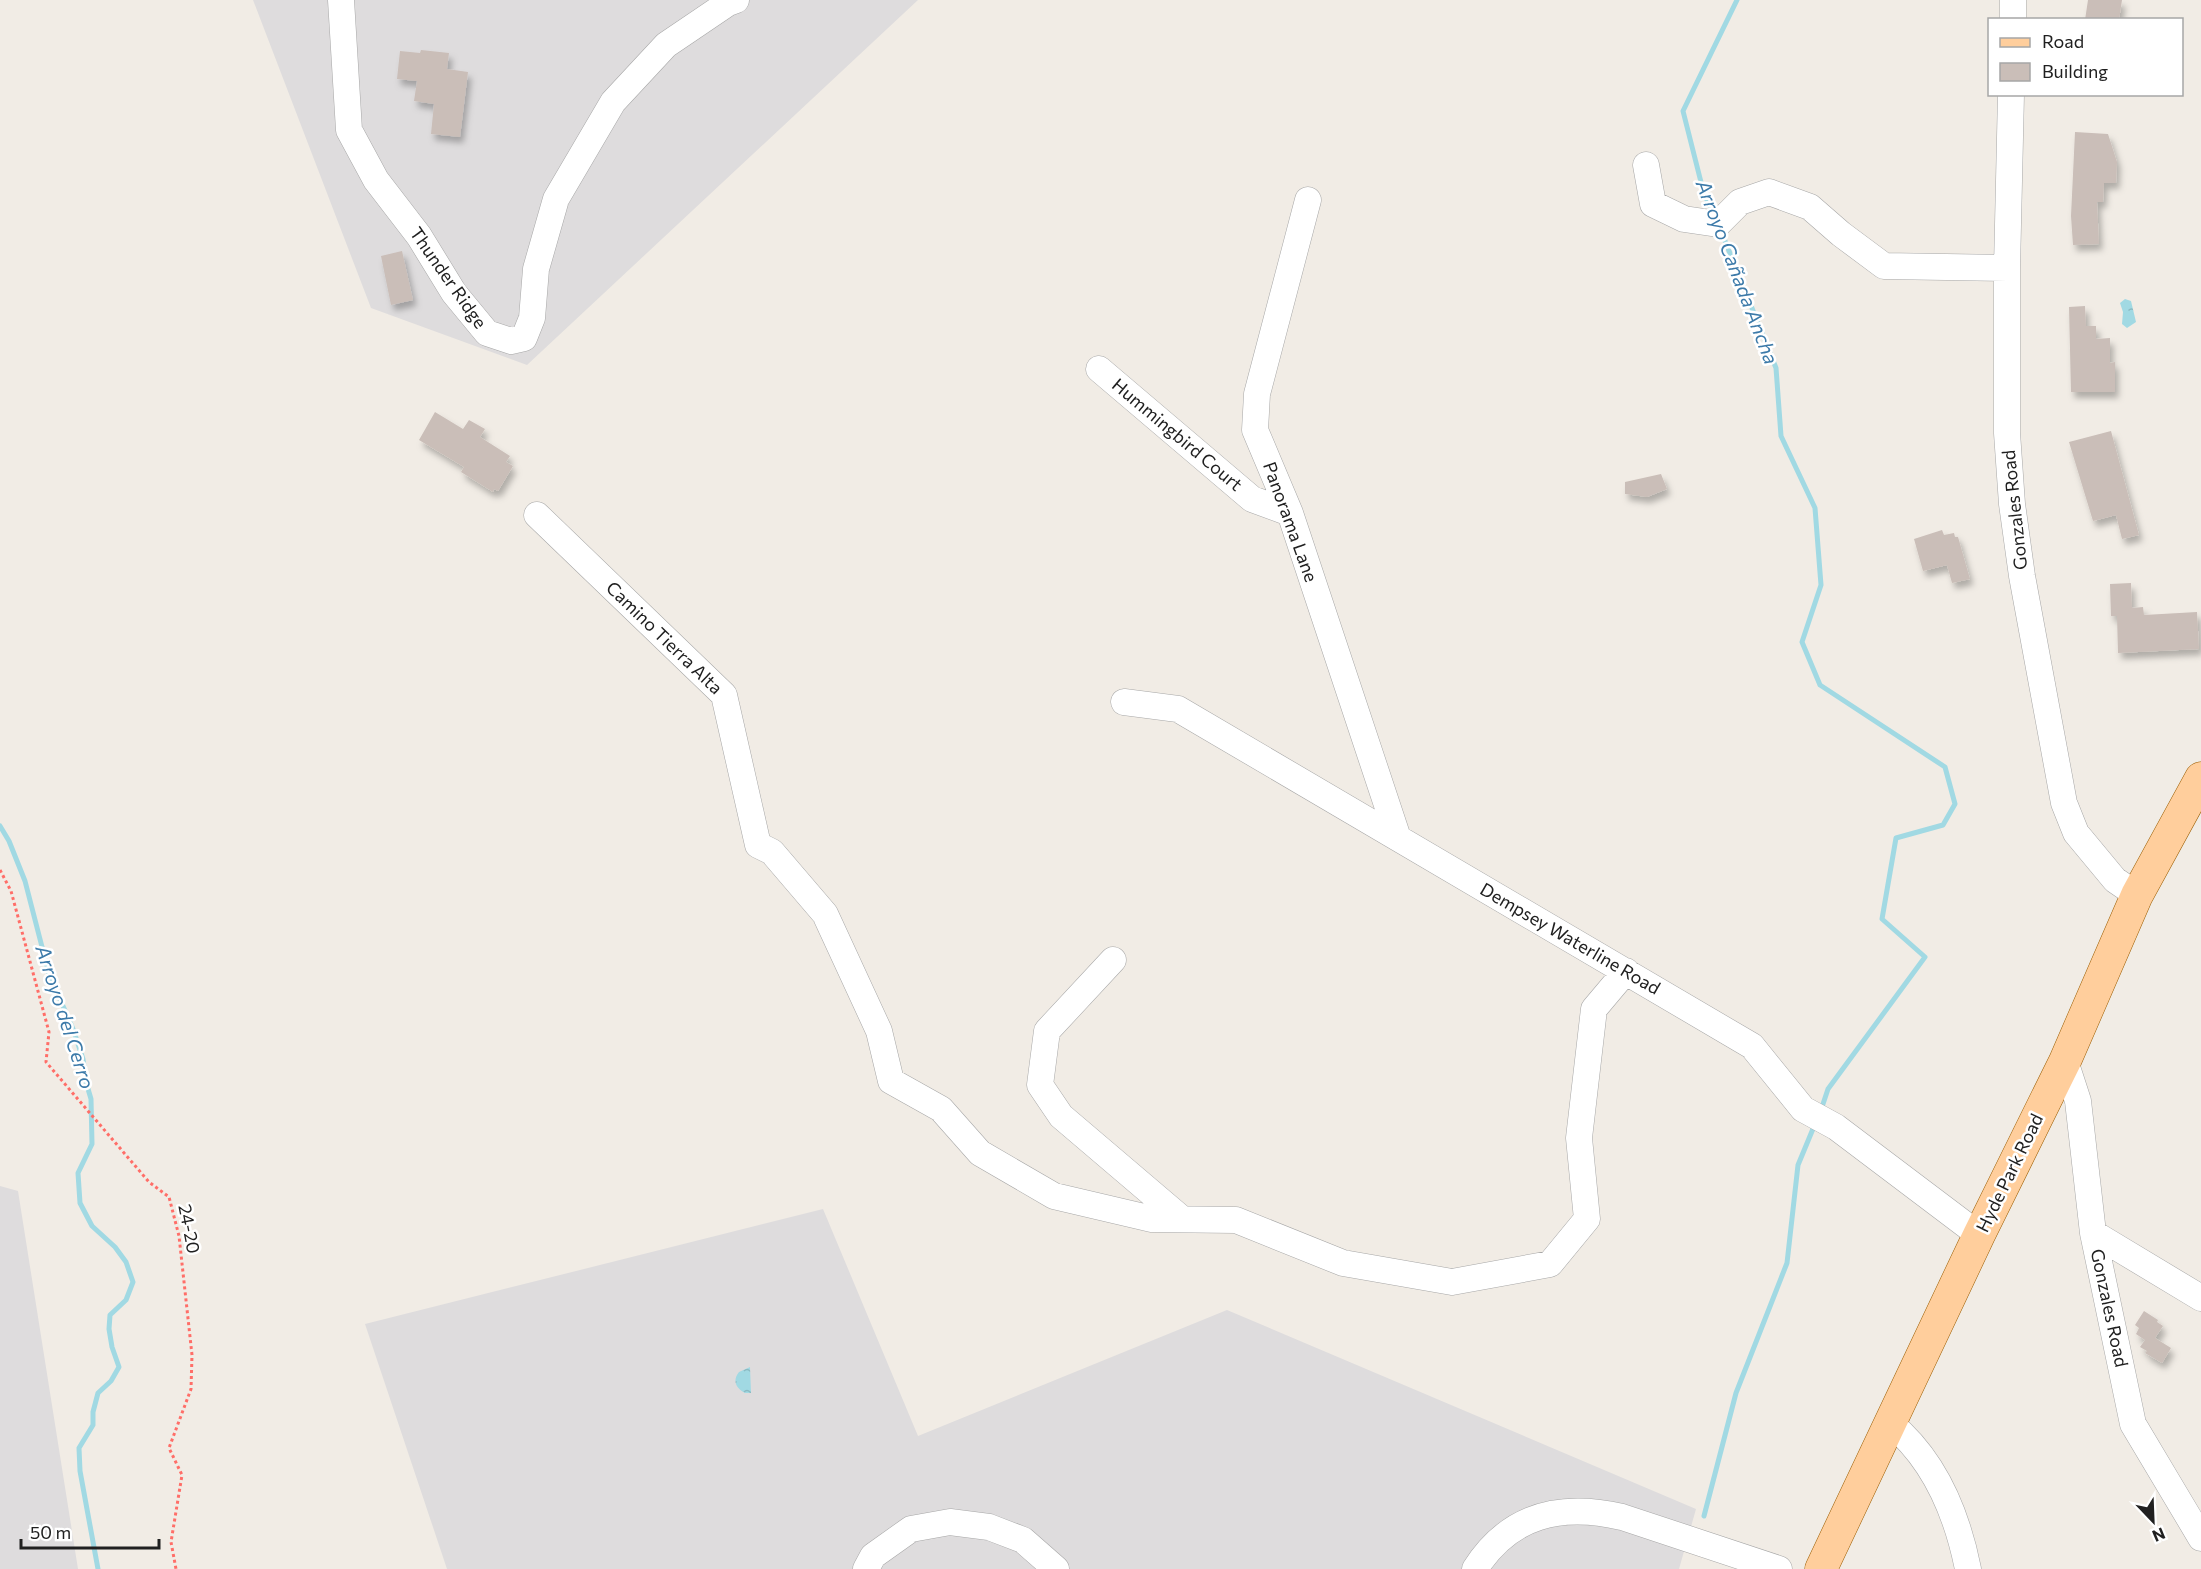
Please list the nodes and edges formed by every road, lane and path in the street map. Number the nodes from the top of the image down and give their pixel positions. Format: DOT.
graph roads {
  1 [pos="341,0"];
  2 [pos="736,0"];
  3 [pos="2013,0"];
  4 [pos="2013,18"];
  5 [pos="2011,96"];
  6 [pos="1646,165"];
  7 [pos="1308,200"];
  8 [pos="2007,268"];
  9 [pos="1099,369"];
  10 [pos="1290,513"];
  11 [pos="537,515"];
  12 [pos="1124,702"];
  13 [pos="2201,778"];
  14 [pos="1398,838"];
  15 [pos="0,870"];
  16 [pos="2137,895"];
  17 [pos="1113,960"];
  18 [pos="1626,971"];
  19 [pos="2065,1061"];
  20 [pos="1182,1219"];
  21 [pos="2093,1233"];
  22 [pos="1979,1235"];
  23 [pos="2201,1298"];
  24 [pos="1890,1423"];
  25 [pos="2201,1538"];
  26 [pos="177,1569"];
  27 [pos="866,1569"];
  28 [pos="1056,1569"];
  29 [pos="1474,1569"];
  30 [pos="1779,1569"];
  31 [pos="1821,1569"];
  32 [pos="1968,1569"];
  1 -- 2 [label="street, Thunder Ridge"];
  3 -- 4 [label="street"];
  5 -- 8 [label="street, Gonzales Road"];
  6 -- 8 [label="street"];
  7 -- 10 [label="street, Panorama Lane"];
  8 -- 16 [label="street, Gonzales Road"];
  9 -- 10 [label="street, Hummingbird Court"];
  10 -- 14 [label="street, Panorama Lane"];
  11 -- 20 [label="street, Camino Tierra Alta"];
  12 -- 14 [label="street, Dempsey Waterline Road"];
  13 -- 16 [label="main road, Hyde Park Road"];
  14 -- 18 [label="street, Dempsey Waterline Road"];
  15 -- 26 [label="path, 24-20"];
  16 -- 19 [label="main road, Hyde Park Road"];
  17 -- 20 [label="street"];
  18 -- 20 [label="street, Camino Tierra Alta"];
  18 -- 22 [label="street, Dempsey Waterline Road"];
  19 -- 21 [label="street, Gonzales Road"];
  19 -- 22 [label="main road, Hyde Park Road"];
  21 -- 23 [label="street"];
  21 -- 25 [label="street, Gonzales Road"];
  22 -- 24 [label="main road, Hyde Park Road"];
  24 -- 31 [label="main road, Hyde Park Road"];
  24 -- 32 [label="street"];
  27 -- 28 [label="street"];
  29 -- 30 [label="street"];
}
